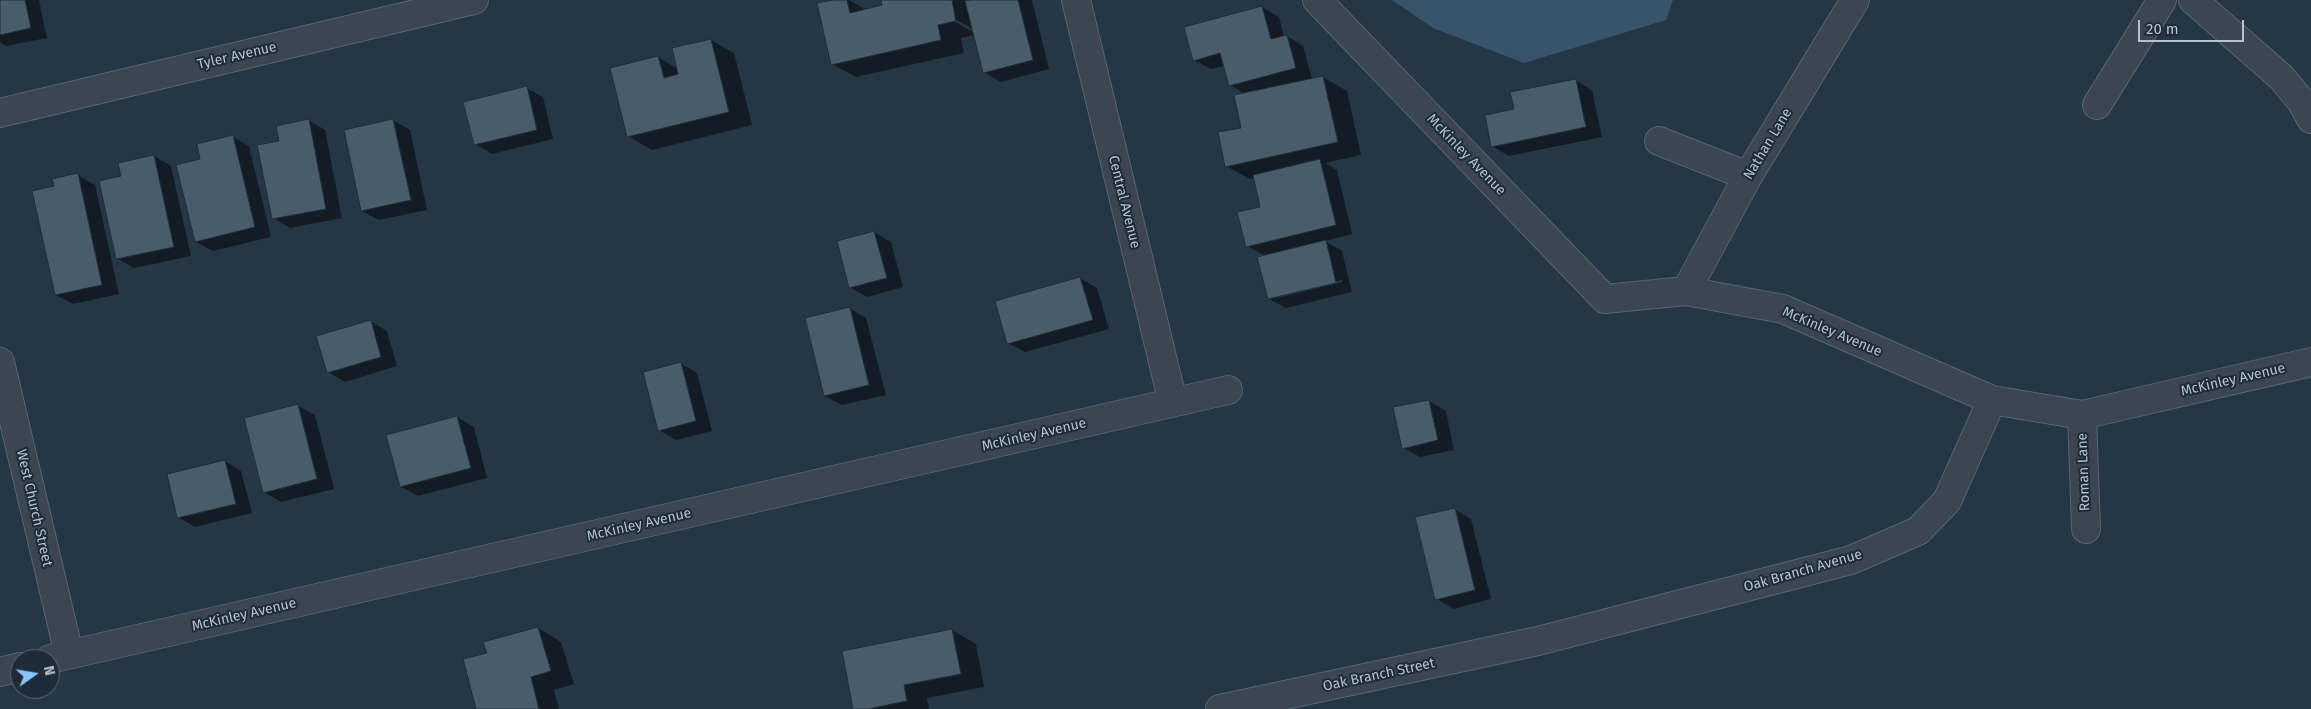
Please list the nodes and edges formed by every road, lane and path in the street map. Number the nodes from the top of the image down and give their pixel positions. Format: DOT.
graph roads {
  1 [pos="474,0"];
  2 [pos="1076,0"];
  3 [pos="1317,0"];
  4 [pos="1855,0"];
  5 [pos="2162,0"];
  6 [pos="2193,0"];
  7 [pos="2097,105"];
  8 [pos="0,113"];
  9 [pos="2311,119"];
  10 [pos="1659,141"];
  11 [pos="1748,176"];
  12 [pos="1686,291"];
  13 [pos="0,362"];
  14 [pos="2311,362"];
  15 [pos="1228,390"];
  16 [pos="1992,400"];
  17 [pos="1173,403"];
  18 [pos="2082,415"];
  19 [pos="2086,529"];
  20 [pos="1538,641"];
  21 [pos="57,649"];
  22 [pos="60,657"];
  23 [pos="1220,709"];
  1 -- 8 [label="street, Tyler Avenue"];
  2 -- 17 [label="street, Central Avenue"];
  3 -- 12 [label="street, McKinley Avenue"];
  4 -- 11 [label="street, Nathan Lane"];
  5 -- 7 [label="street"];
  6 -- 9 [label="street"];
  10 -- 11 [label="street"];
  11 -- 12 [label="street, Nathan Lane"];
  12 -- 16 [label="street, McKinley Avenue"];
  13 -- 21 [label="street, West Church Street"];
  14 -- 18 [label="street, McKinley Avenue"];
  15 -- 17 [label="street, McKinley Avenue"];
  16 -- 18 [label="street, McKinley Avenue"];
  16 -- 20 [label="street, Oak Branch Avenue"];
  17 -- 22 [label="street, McKinley Avenue"];
  18 -- 19 [label="street, Roman Lane"];
  20 -- 23 [label="street, Oak Branch Street"];
}
